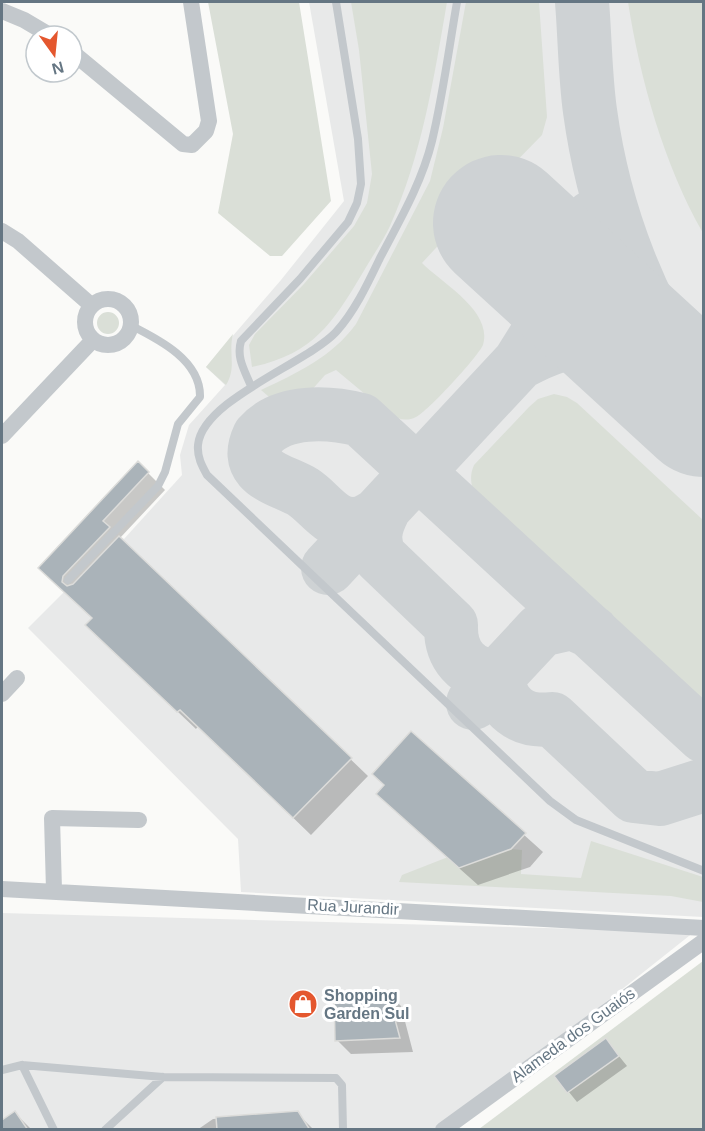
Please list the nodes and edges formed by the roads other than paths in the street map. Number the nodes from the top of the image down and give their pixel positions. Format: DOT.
graph roads {
  1 [pos="191,2"];
  2 [pos="336,2"];
  3 [pos="457,2"];
  4 [pos="2,11"];
  5 [pos="31,24"];
  6 [pos="84,62"];
  7 [pos="2,231"];
  8 [pos="91,305"];
  9 [pos="132,326"];
  10 [pos="93,340"];
  11 [pos="251,386"];
  12 [pos="2,436"];
  13 [pos="68,580"];
  14 [pos="17,678"];
  15 [pos="2,694"];
  16 [pos="139,820"];
  17 [pos="704,871"];
  18 [pos="2,889"];
  19 [pos="54,890"];
  20 [pos="704,928"];
  21 [pos="704,941"];
  22 [pos="22,1065"];
  23 [pos="2,1070"];
  24 [pos="163,1077"];
  25 [pos="54,1130"];
  26 [pos="105,1130"];
  27 [pos="342,1130"];
  28 [pos="443,1130"];
  1 -- 6 [label="street"];
  2 -- 11 [label="lane"];
  3 -- 11 [label="lane"];
  4 -- 5 [label="street"];
  7 -- 8 [label="street"];
  8 -- 9 [label="street"];
  8 -- 10 [label="street"];
  9 -- 10 [label="street"];
  9 -- 13 [label="lane"];
  10 -- 12 [label="street"];
  11 -- 17 [label="lane"];
  14 -- 15 [label="street"];
  16 -- 19 [label="street"];
  18 -- 19 [label="street, Rua Jurandir"];
  19 -- 20 [label="street, Rua Jurandir"];
  21 -- 28 [label="street, Alameda dos Guaiós"];
  22 -- 23 [label="lane"];
  22 -- 24 [label="lane"];
  22 -- 25 [label="lane"];
  24 -- 26 [label="lane"];
  24 -- 27 [label="lane"];
}
